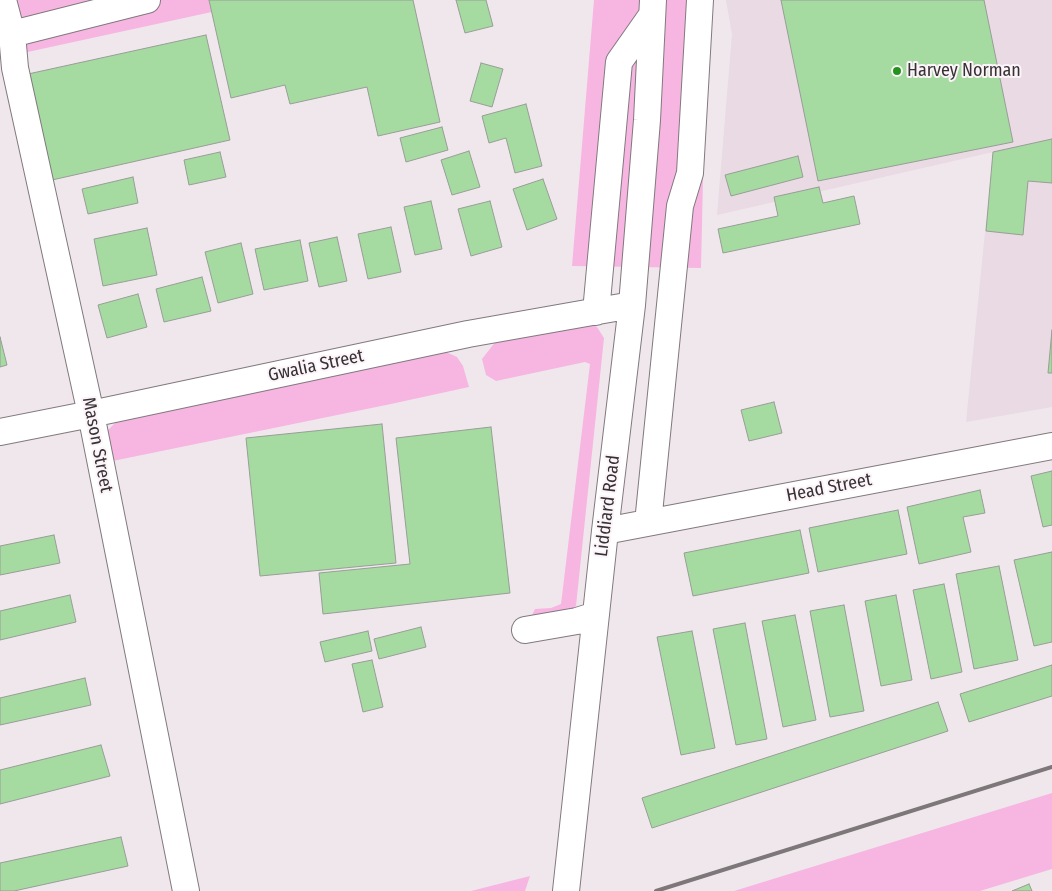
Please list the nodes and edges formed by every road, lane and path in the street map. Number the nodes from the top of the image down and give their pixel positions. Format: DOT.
graph roads {
  1 [pos="3,0"];
  2 [pos="147,0"];
  3 [pos="700,0"];
  4 [pos="655,4"];
  5 [pos="12,34"];
  6 [pos="632,305"];
  7 [pos="596,312"];
  8 [pos="91,414"];
  9 [pos="0,432"];
  10 [pos="1052,446"];
  11 [pos="648,523"];
  12 [pos="605,531"];
  13 [pos="596,615"];
  14 [pos="525,630"];
  15 [pos="186,891"];
  16 [pos="566,891"];
  1 -- 5 [label="street, Mason Street"];
  2 -- 5 [label="street"];
  3 -- 11 [label="street"];
  4 -- 6 [label="street, Liddiard Road"];
  4 -- 7 [label="street"];
  5 -- 8 [label="street, Mason Street"];
  6 -- 7 [label="street, Gwalia Street"];
  6 -- 12 [label="street, Liddiard Road"];
  7 -- 8 [label="street, Gwalia Street"];
  8 -- 9 [label="street, Gwalia Street"];
  8 -- 15 [label="street, Mason Street"];
  10 -- 11 [label="street, Head Street"];
  11 -- 12 [label="street, Head Street"];
  12 -- 13 [label="street, Liddiard Road"];
  13 -- 14 [label="street"];
  13 -- 16 [label="street, Liddiard Road"];
}
